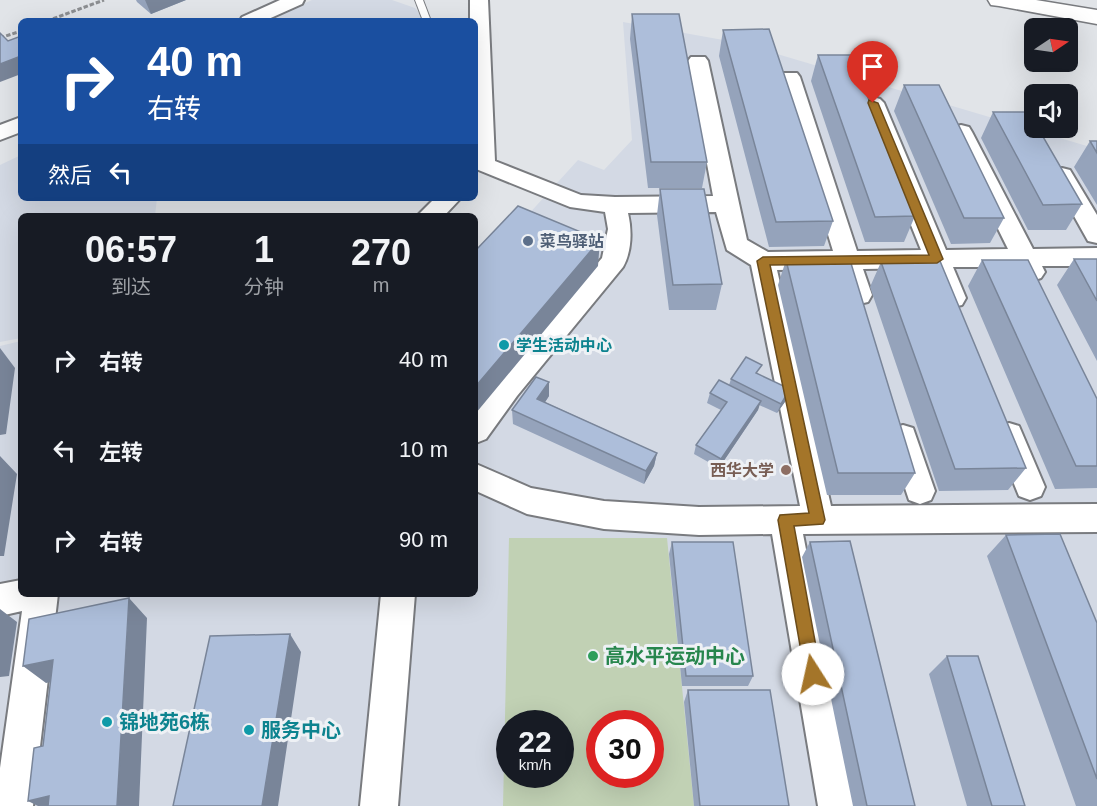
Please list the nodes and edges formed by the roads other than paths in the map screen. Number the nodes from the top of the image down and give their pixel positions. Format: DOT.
graph roads {
  1 [pos="295,0"];
  2 [pos="419,0"];
  3 [pos="479,0"];
  4 [pos="999,0"];
  5 [pos="1068,0"];
  6 [pos="1097,5"];
  7 [pos="1097,17"];
  8 [pos="256,18"];
  9 [pos="426,18"];
  10 [pos="698,61"];
  11 [pos="790,77"];
  12 [pos="873,103"];
  13 [pos="18,125"];
  14 [pos="960,130"];
  15 [pos="0,134"];
  16 [pos="478,168"];
  17 [pos="1058,168"];
  18 [pos="446,201"];
  19 [pos="726,204"];
  20 [pos="615,205"];
  21 [pos="432,213"];
  22 [pos="1097,235"];
  23 [pos="1097,257"];
  24 [pos="1025,258"];
  25 [pos="937,259"];
  26 [pos="848,260"];
  27 [pos="763,261"];
  28 [pos="1041,289"];
  29 [pos="865,315"];
  30 [pos="964,324"];
  31 [pos="999,411"];
  32 [pos="896,414"];
  33 [pos="478,428"];
  34 [pos="478,478"];
  35 [pos="1030,487"];
  36 [pos="920,491"];
  37 [pos="1097,518"];
  38 [pos="801,520"];
  39 [pos="18,596"];
  40 [pos="41,597"];
  41 [pos="398,597"];
  42 [pos="0,600"];
  43 [pos="14,806"];
  44 [pos="379,806"];
  45 [pos="837,806"];
  1 -- 8 [label="street"];
  2 -- 9 [label="lane"];
  3 -- 16 [label="street"];
  4 -- 7 [label="main road"];
  5 -- 6 [label="main road"];
  10 -- 19 [label="street"];
  11 -- 26 [label="street"];
  12 -- 25 [label="street"];
  13 -- 15 [label="street"];
  14 -- 24 [label="street"];
  16 -- 20 [label="street"];
  17 -- 22 [label="street"];
  18 -- 21 [label="street"];
  19 -- 20 [label="street"];
  19 -- 27 [label="street"];
  20 -- 33 [label="street"];
  23 -- 24 [label="street"];
  24 -- 25 [label="street"];
  24 -- 28 [label="street"];
  25 -- 26 [label="street"];
  25 -- 30 [label="street"];
  26 -- 27 [label="street"];
  26 -- 29 [label="street"];
  27 -- 38 [label="street"];
  31 -- 35 [label="street"];
  32 -- 36 [label="street"];
  34 -- 38 [label="street"];
  37 -- 38 [label="street"];
  38 -- 45 [label="street"];
  39 -- 42 [label="street"];
  40 -- 43 [label="street"];
  41 -- 44 [label="street"];
}
